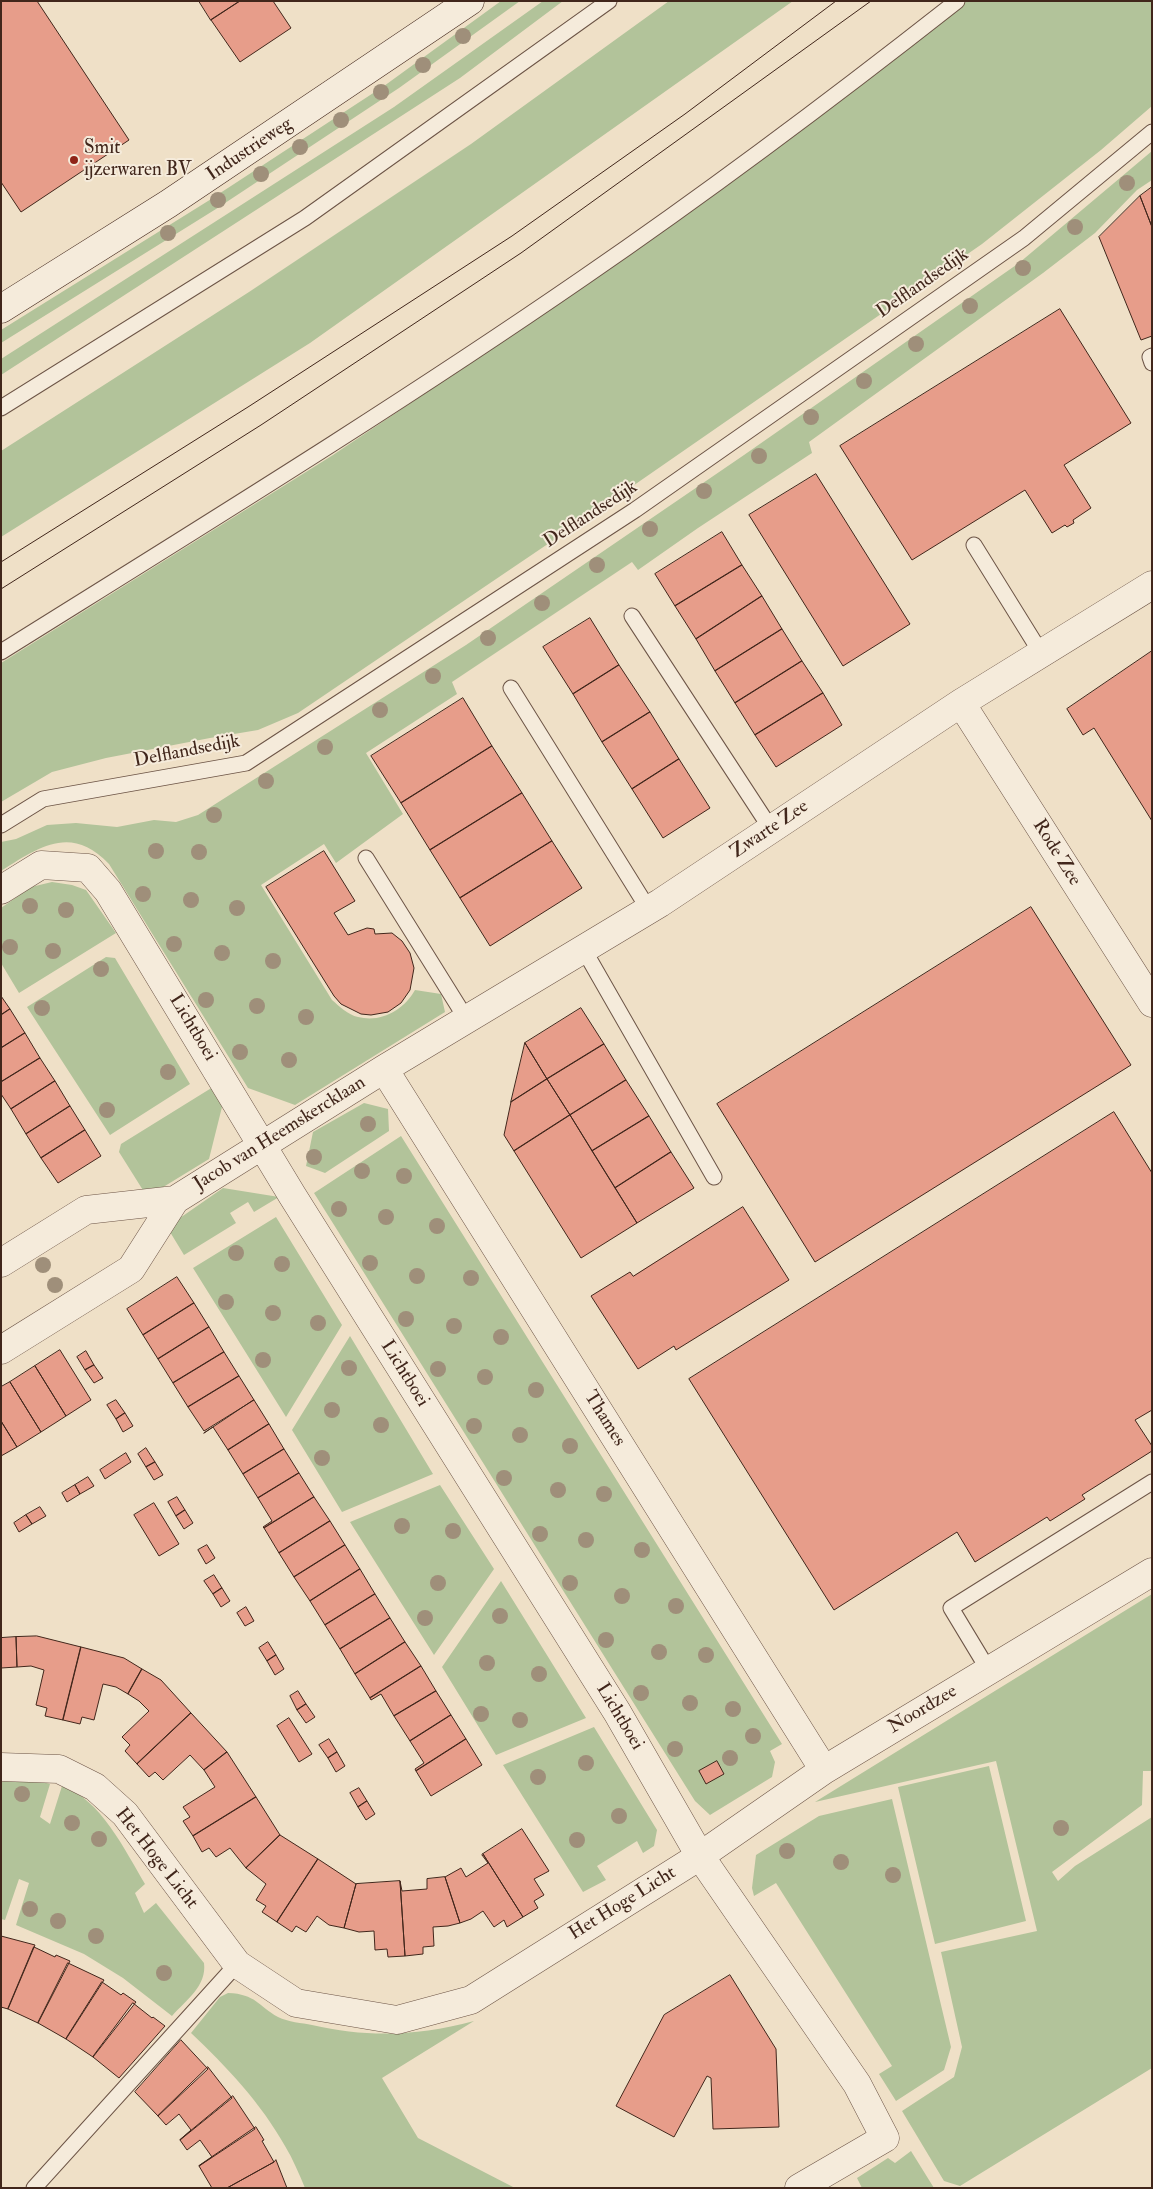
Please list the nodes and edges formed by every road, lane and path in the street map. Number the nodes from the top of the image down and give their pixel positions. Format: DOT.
graph roads {
  1 [pos="470,1"];
  2 [pos="609,1"];
  3 [pos="957,1"];
  4 [pos="1152,132"];
  5 [pos="1,309"];
  6 [pos="1152,356"];
  7 [pos="1152,363"];
  8 [pos="1,408"];
  9 [pos="974,545"];
  10 [pos="1152,584"];
  11 [pos="632,616"];
  12 [pos="1,652"];
  13 [pos="1041,653"];
  14 [pos="511,688"];
  15 [pos="961,702"];
  16 [pos="1,825"];
  17 [pos="771,829"];
  18 [pos="366,858"];
  19 [pos="1,890"];
  20 [pos="649,910"];
  21 [pos="584,950"];
  22 [pos="1152,1003"];
  23 [pos="468,1020"];
  24 [pos="384,1069"];
  25 [pos="262,1146"];
  26 [pos="714,1177"];
  27 [pos="175,1200"];
  28 [pos="1,1262"];
  29 [pos="1,1350"];
  30 [pos="1152,1482"];
  31 [pos="1152,1572"];
  32 [pos="989,1671"];
  33 [pos="1,1767"];
  34 [pos="824,1770"];
  35 [pos="700,1856"];
  36 [pos="237,1964"];
  37 [pos="34,2188"];
  38 [pos="799,2188"];
  1 -- 5 [label="street, Industrieweg"];
  2 -- 8 [label="lane"];
  3 -- 12 [label="lane"];
  4 -- 16 [label="lane, Delflandsedijk"];
  6 -- 7 [label="lane"];
  9 -- 13 [label="lane"];
  10 -- 13 [label="street, Zwarte Zee"];
  11 -- 17 [label="lane"];
  13 -- 15 [label="street, Zwarte Zee"];
  14 -- 20 [label="lane"];
  15 -- 17 [label="street, Zwarte Zee"];
  15 -- 22 [label="street, Rode Zee"];
  17 -- 20 [label="street, Zwarte Zee"];
  18 -- 23 [label="lane"];
  19 -- 25 [label="street, Lichtboei"];
  20 -- 21 [label="street, Zwarte Zee"];
  21 -- 23 [label="street, Zwarte Zee"];
  21 -- 26 [label="lane"];
  23 -- 24 [label="street, Zwarte Zee"];
  24 -- 25 [label="street, Jacob van Heemskercklaan"];
  24 -- 34 [label="street, Thames"];
  25 -- 27 [label="street, Jacob van Heemskercklaan"];
  25 -- 35 [label="street, Lichtboei"];
  27 -- 28 [label="street, Jacob van Heemskercklaan"];
  27 -- 29 [label="street, Jacob van Heemskercklaan"];
  30 -- 32 [label="lane"];
  31 -- 32 [label="street, Noordzee"];
  32 -- 34 [label="street, Noordzee"];
  33 -- 36 [label="street, Het Hoge Licht"];
  34 -- 35 [label="street, Noordzee"];
  35 -- 36 [label="street, Het Hoge Licht"];
  35 -- 38 [label="street"];
  36 -- 37 [label="lane"];
}
